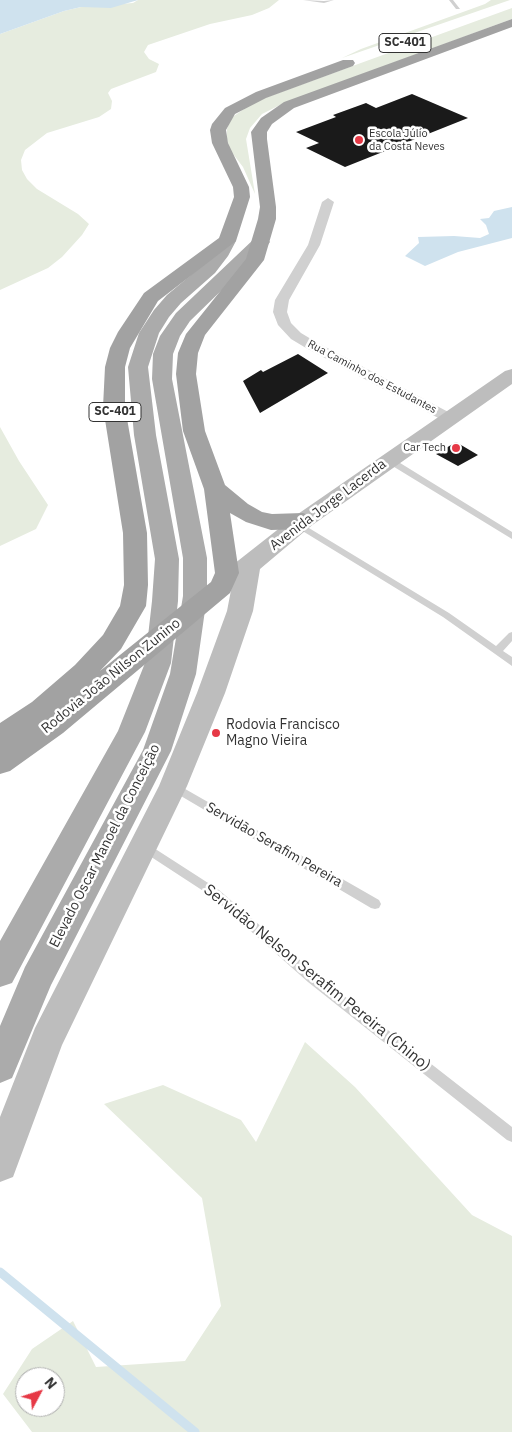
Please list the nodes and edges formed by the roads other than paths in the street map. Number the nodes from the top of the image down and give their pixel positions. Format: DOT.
graph roads {
  1 [pos="305,0"];
  2 [pos="332,0"];
  3 [pos="451,0"];
  4 [pos="458,8"];
  5 [pos="512,23"];
  6 [pos="364,58"];
  7 [pos="328,202"];
  8 [pos="226,241"];
  9 [pos="261,242"];
  10 [pos="172,315"];
  11 [pos="512,375"];
  12 [pos="449,418"];
  13 [pos="389,460"];
  14 [pos="216,489"];
  15 [pos="301,523"];
  16 [pos="512,536"];
  17 [pos="248,566"];
  18 [pos="221,587"];
  19 [pos="512,635"];
  20 [pos="497,651"];
  21 [pos="512,662"];
  22 [pos="0,738"];
  23 [pos="0,763"];
  24 [pos="173,786"];
  25 [pos="143,845"];
  26 [pos="375,904"];
  27 [pos="1,970"];
  28 [pos="0,1066"];
  29 [pos="512,1134"];
  30 [pos="0,1164"];
  1 -- 2 [label="lane"];
  3 -- 4 [label="lane"];
  5 -- 9 [label="highway, SC-401"];
  6 -- 8 [label="highway, SC-401"];
  7 -- 12 [label="street, Rua Caminho dos Estudantes"];
  8 -- 10 [label="main road, Elevado Oscar Manoel da Conceição"];
  8 -- 22 [label="highway, Rodovia João Nilson Zunino / SC-401"];
  9 -- 10 [label="main road, Elevado Oscar Manoel da Conceição"];
  9 -- 14 [label="highway, SC-401"];
  10 -- 27 [label="main road, Elevado Oscar Manoel da Conceição"];
  10 -- 28 [label="main road, Elevado Oscar Manoel da Conceição"];
  11 -- 12 [label="main road, Avenida Jorge Lacerda"];
  12 -- 13 [label="main road, Avenida Jorge Lacerda"];
  13 -- 15 [label="main road, Avenida Jorge Lacerda"];
  13 -- 16 [label="lane"];
  14 -- 15 [label="highway"];
  14 -- 18 [label="highway, SC-401"];
  15 -- 17 [label="main road, Avenida Jorge Lacerda"];
  15 -- 20 [label="lane"];
  17 -- 18 [label="main road, Avenida Jorge Lacerda"];
  17 -- 24 [label="main road"];
  18 -- 23 [label="highway, Rodovia João Nilson Zunino"];
  19 -- 20 [label="lane"];
  20 -- 21 [label="lane"];
  24 -- 25 [label="main road"];
  24 -- 26 [label="lane, Servidão Serafim Pereira"];
  25 -- 29 [label="lane, Servidão Nelson Serafim Pereira (Chino)"];
  25 -- 30 [label="main road"];
}
